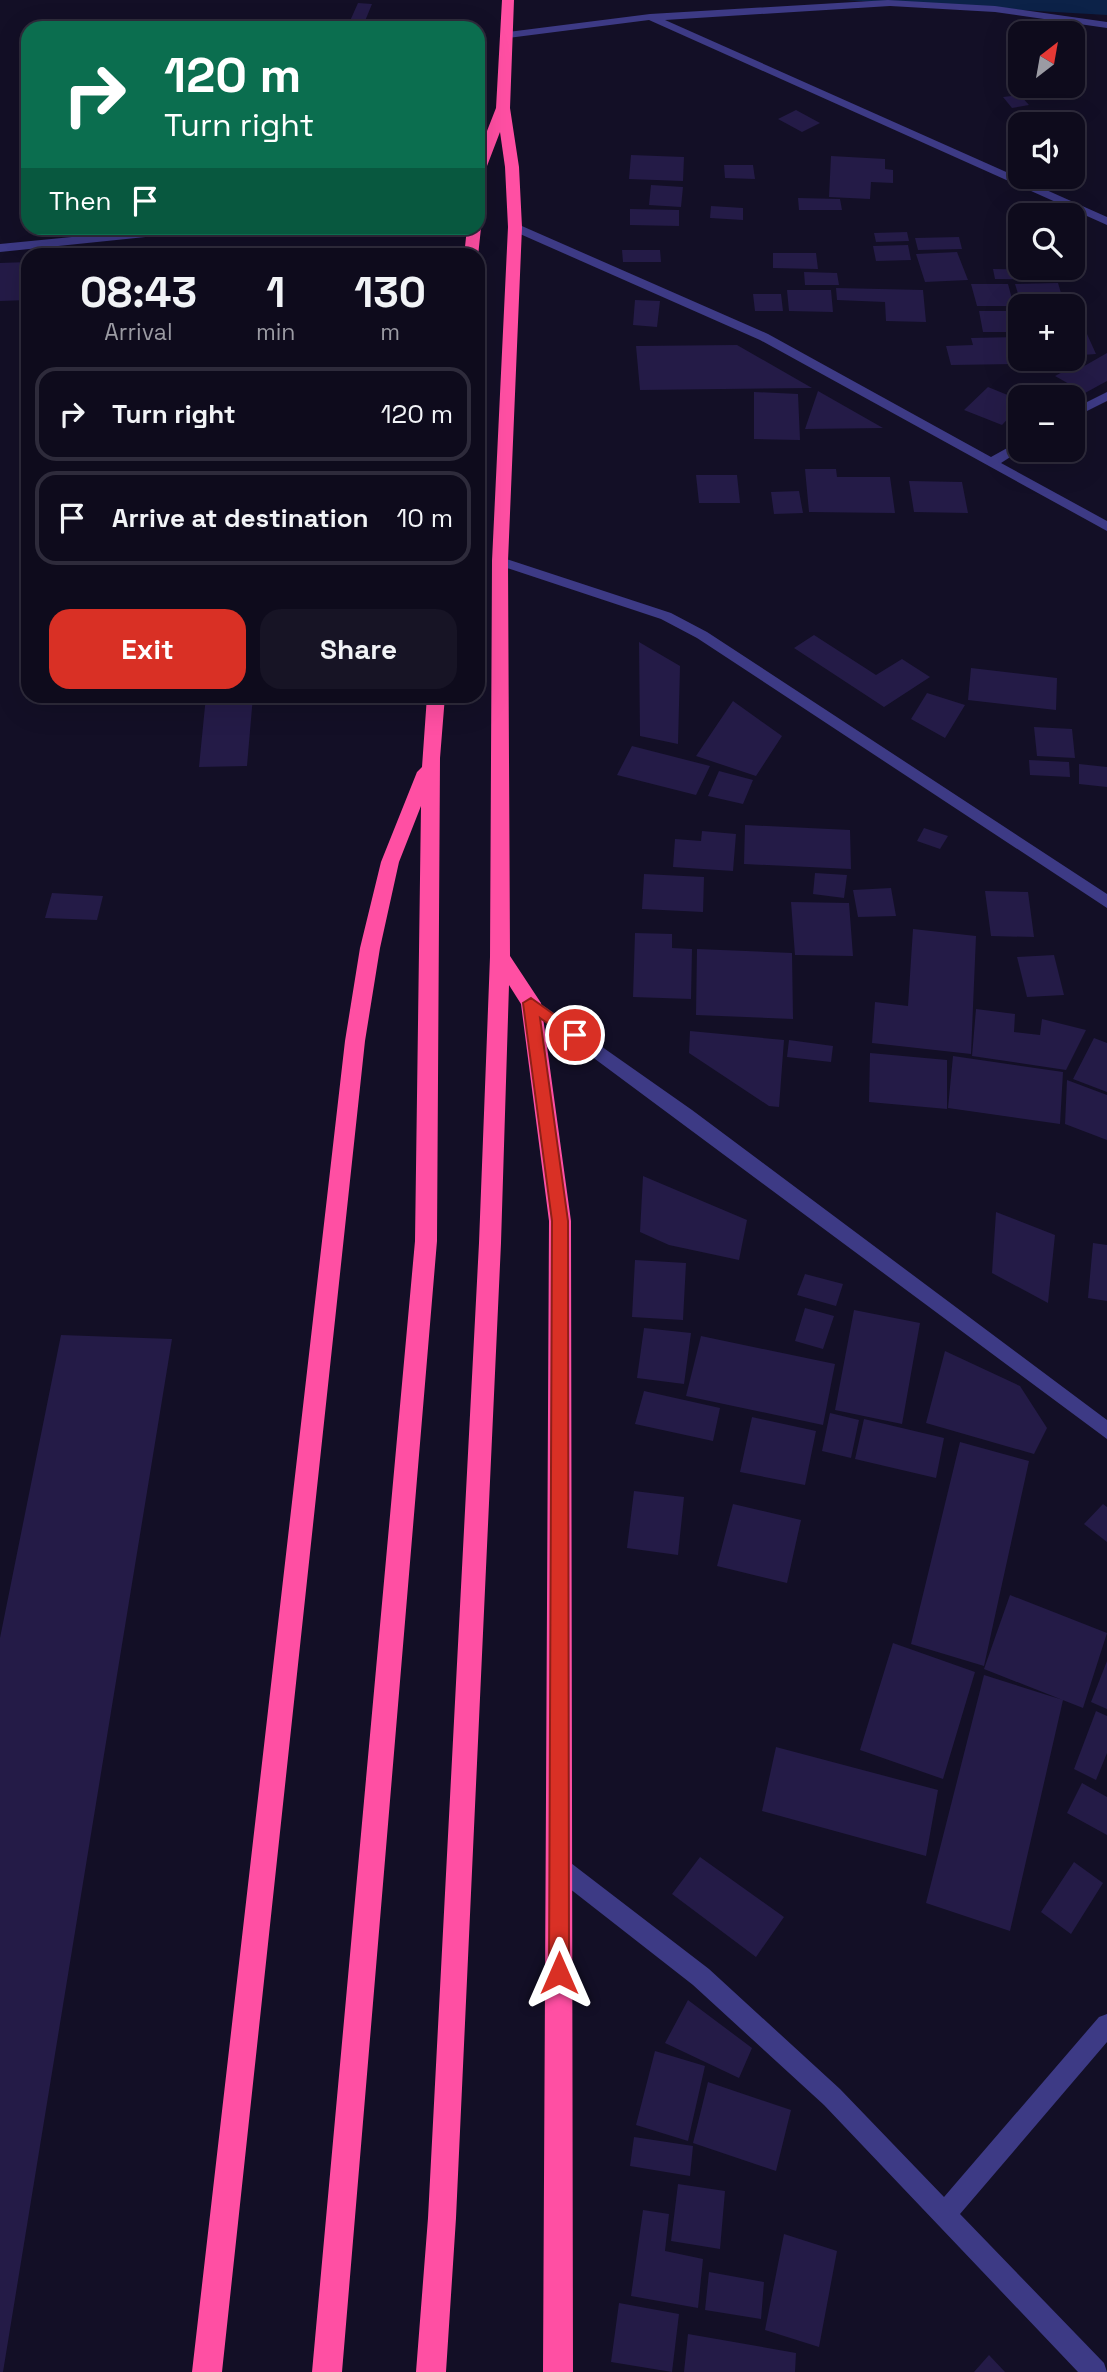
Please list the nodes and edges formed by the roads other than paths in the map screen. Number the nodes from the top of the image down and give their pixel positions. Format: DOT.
graph roads {
  1 [pos="508,0"];
  2 [pos="650,18"];
  3 [pos="1107,25"];
  4 [pos="509,35"];
  5 [pos="503,108"];
  6 [pos="485,153"];
  7 [pos="1107,221"];
  8 [pos="514,227"];
  9 [pos="126,235"];
  10 [pos="0,248"];
  11 [pos="1107,396"];
  12 [pos="1085,408"];
  13 [pos="1008,452"];
  14 [pos="991,463"];
  15 [pos="1107,527"];
  16 [pos="500,561"];
  17 [pos="435,703"];
  18 [pos="431,758"];
  19 [pos="1107,902"];
  20 [pos="500,957"];
  21 [pos="531,1003"];
  22 [pos="1107,1431"];
  23 [pos="559,1867"];
  24 [pos="1107,2025"];
  25 [pos="944,2215"];
  26 [pos="207,2372"];
  27 [pos="327,2372"];
  28 [pos="431,2372"];
  29 [pos="558,2372"];
  30 [pos="1096,2372"];
  1 -- 4 [label="highway"];
  2 -- 3 [label="street"];
  2 -- 4 [label="street"];
  2 -- 7 [label="street"];
  4 -- 5 [label="highway"];
  5 -- 6 [label="highway"];
  5 -- 8 [label="highway"];
  8 -- 14 [label="street"];
  8 -- 16 [label="highway"];
  9 -- 10 [label="street"];
  11 -- 12 [label="street"];
  13 -- 14 [label="street"];
  14 -- 15 [label="street"];
  16 -- 19 [label="street"];
  16 -- 20 [label="highway"];
  17 -- 18 [label="highway"];
  18 -- 26 [label="highway"];
  18 -- 27 [label="highway"];
  20 -- 21 [label="highway"];
  20 -- 28 [label="highway"];
  21 -- 22 [label="street"];
  21 -- 23 [label="highway"];
  23 -- 25 [label="street"];
  23 -- 29 [label="highway"];
  24 -- 25 [label="street"];
  25 -- 30 [label="street"];
}
